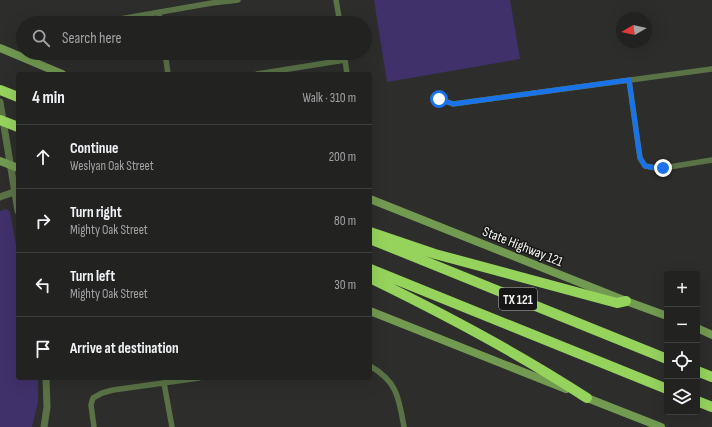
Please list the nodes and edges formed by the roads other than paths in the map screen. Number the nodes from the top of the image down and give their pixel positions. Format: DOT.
graph roads {
  1 [pos="238,0"];
  2 [pos="336,0"];
  3 [pos="212,1"];
  4 [pos="159,12"];
  5 [pos="136,16"];
  6 [pos="159,16"];
  7 [pos="339,16"];
  8 [pos="0,48"];
  9 [pos="16,55"];
  10 [pos="29,60"];
  11 [pos="166,60"];
  12 [pos="345,60"];
  13 [pos="712,68"];
  14 [pos="57,72"];
  15 [pos="168,72"];
  16 [pos="279,72"];
  17 [pos="347,72"];
  18 [pos="629,80"];
  19 [pos="0,90"];
  20 [pos="16,96"];
  21 [pos="439,99"];
  22 [pos="0,102"];
  23 [pos="0,120"];
  24 [pos="16,126"];
  25 [pos="712,160"];
  26 [pos="0,161"];
  27 [pos="10,165"];
  28 [pos="16,167"];
  29 [pos="14,192"];
  30 [pos="0,197"];
  31 [pos="372,200"];
  32 [pos="16,202"];
  33 [pos="372,233"];
  34 [pos="372,240"];
  35 [pos="372,270"];
  36 [pos="372,279"];
  37 [pos="626,302"];
  38 [pos="372,312"];
  39 [pos="664,315"];
  40 [pos="700,329"];
  41 [pos="712,335"];
  42 [pos="664,358"];
  43 [pos="372,367"];
  44 [pos="700,372"];
  45 [pos="712,377"];
  46 [pos="46,380"];
  47 [pos="185,380"];
  48 [pos="164,383"];
  49 [pos="664,388"];
  50 [pos="587,398"];
  51 [pos="700,402"];
  52 [pos="712,407"];
  53 [pos="44,427"];
  54 [pos="94,427"];
  55 [pos="172,427"];
  56 [pos="404,427"];
  57 [pos="661,427"];
  1 -- 3 [label="street"];
  2 -- 7 [label="street"];
  3 -- 4 [label="street"];
  4 -- 5 [label="street"];
  4 -- 6 [label="street"];
  8 -- 9 [label="main road"];
  10 -- 14 [label="main road"];
  11 -- 15 [label="street"];
  12 -- 16 [label="street"];
  12 -- 17 [label="street"];
  13 -- 18 [label="street"];
  18 -- 21 [label="street"];
  18 -- 25 [label="street"];
  19 -- 20 [label="highway"];
  22 -- 27 [label="street"];
  23 -- 24 [label="highway, bridge"];
  26 -- 27 [label="main road"];
  27 -- 28 [label="main road"];
  27 -- 29 [label="street"];
  29 -- 30 [label="street"];
  29 -- 32 [label="street"];
  31 -- 37 [label="main road, State Highway 121"];
  33 -- 37 [label="highway"];
  34 -- 42 [label="highway, TX 121"];
  35 -- 49 [label="highway, TX 121"];
  36 -- 50 [label="highway"];
  37 -- 39 [label="main road, State Highway 121"];
  38 -- 50 [label="main road"];
  40 -- 41 [label="main road"];
  43 -- 56 [label="street"];
  44 -- 45 [label="highway"];
  46 -- 53 [label="street"];
  47 -- 48 [label="street"];
  48 -- 54 [label="street"];
  48 -- 55 [label="street"];
  50 -- 57 [label="main road"];
  51 -- 52 [label="highway"];
}
